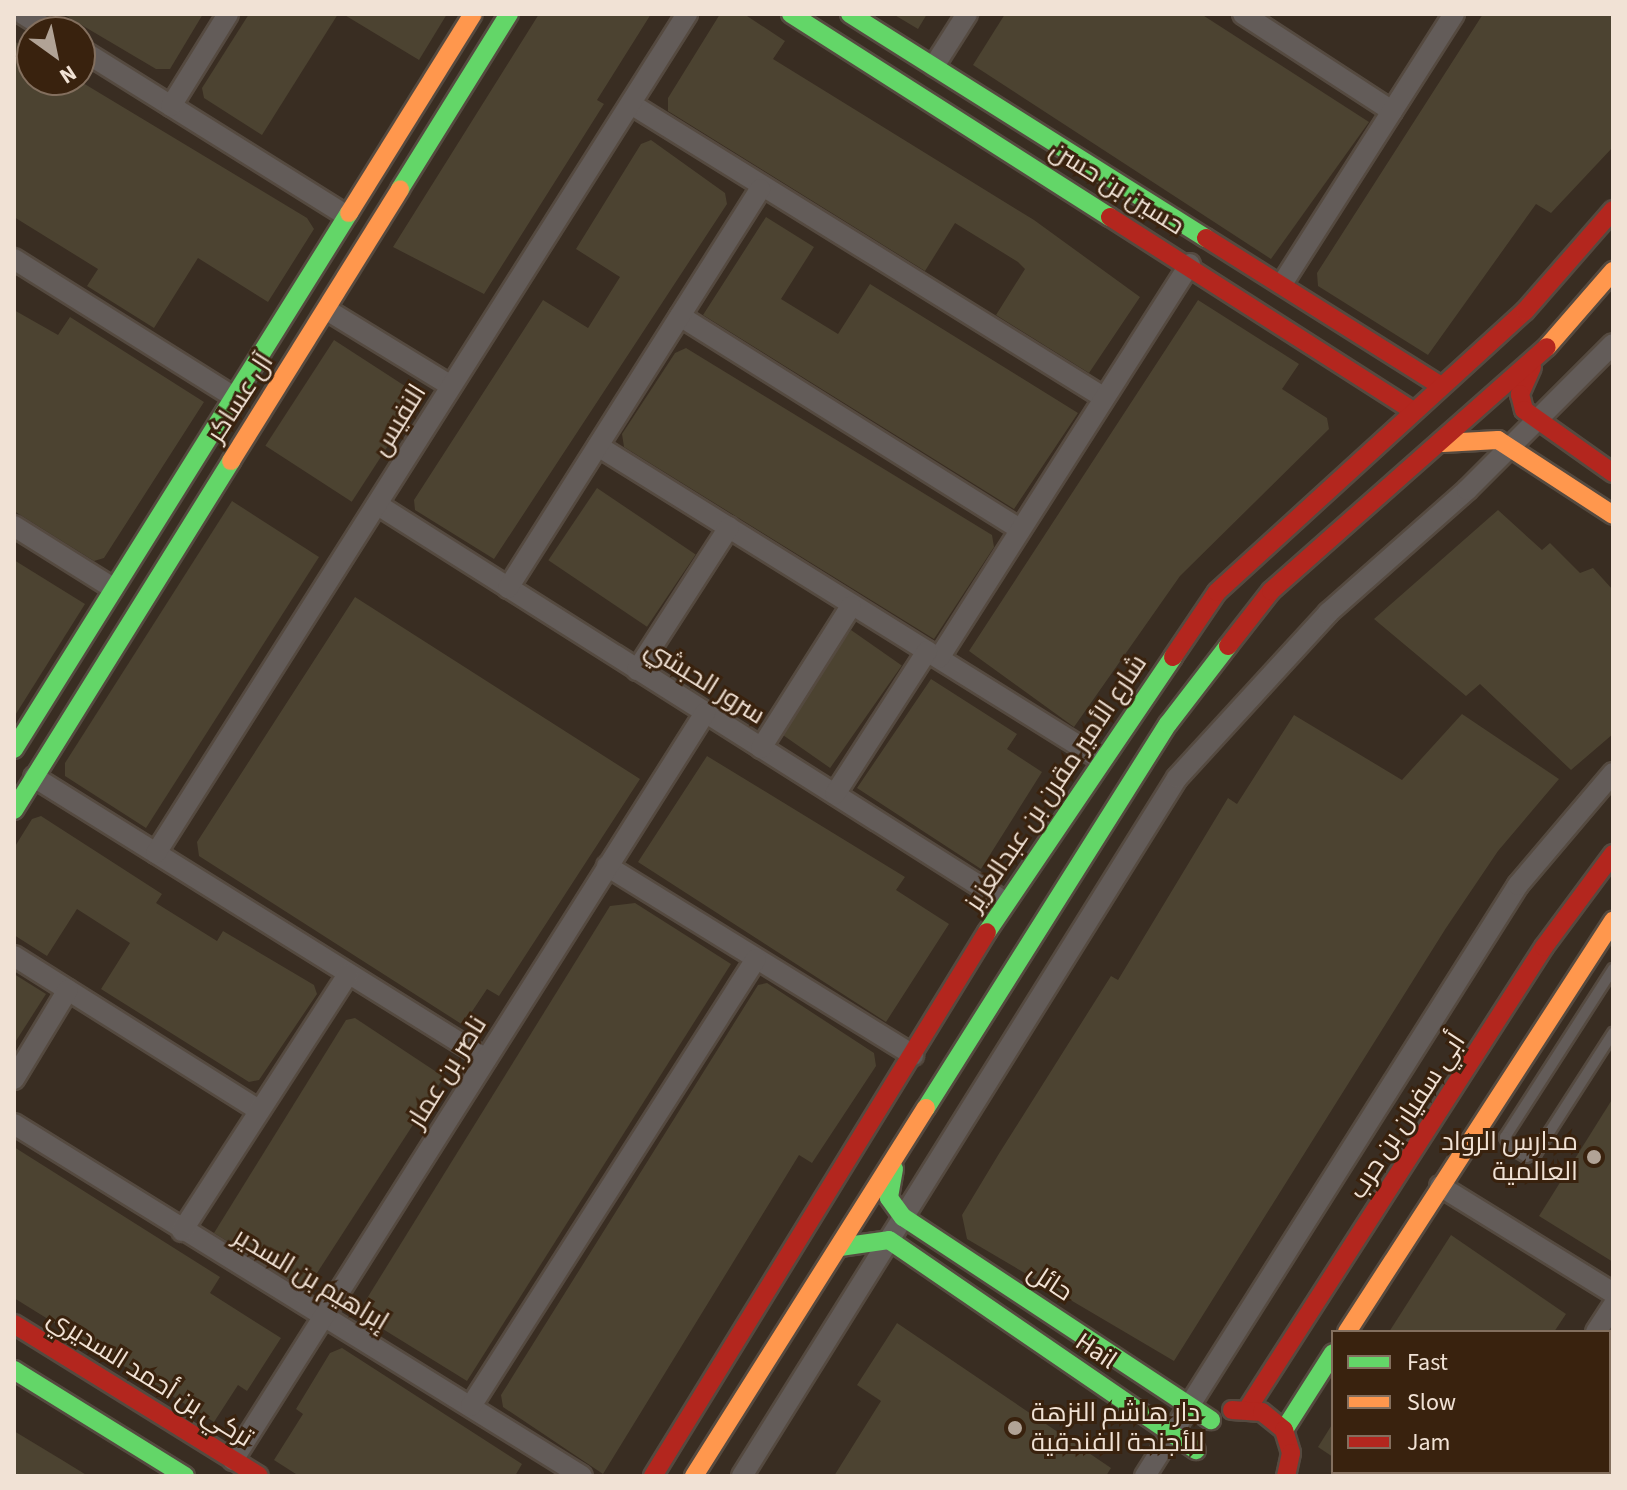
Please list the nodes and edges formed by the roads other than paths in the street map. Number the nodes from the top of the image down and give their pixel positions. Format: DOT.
graph roads {
  1 [pos="228,14"];
  2 [pos="473,14"];
  3 [pos="509,14"];
  4 [pos="687,14"];
  5 [pos="791,14"];
  6 [pos="850,14"];
  7 [pos="967,14"];
  8 [pos="1243,14"];
  9 [pos="1454,14"];
  10 [pos="96,59"];
  11 [pos="934,66"];
  12 [pos="631,104"];
  13 [pos="171,106"];
  14 [pos="1392,111"];
  15 [pos="760,189"];
  16 [pos="1613,210"];
  17 [pos="346,215"];
  18 [pos="14,259"];
  19 [pos="1190,264"];
  20 [pos="1613,271"];
  21 [pos="1282,284"];
  22 [pos="327,310"];
  23 [pos="680,316"];
  24 [pos="1613,344"];
  25 [pos="1533,363"];
  26 [pos="451,386"];
  27 [pos="1441,386"];
  28 [pos="232,396"];
  29 [pos="1103,397"];
  30 [pos="1413,411"];
  31 [pos="1534,421"];
  32 [pos="1443,443"];
  33 [pos="203,445"];
  34 [pos="598,446"];
  35 [pos="1510,448"];
  36 [pos="230,463"];
  37 [pos="1613,473"];
  38 [pos="378,505"];
  39 [pos="1613,515"];
  40 [pos="1295,517"];
  41 [pos="14,526"];
  42 [pos="729,527"];
  43 [pos="1019,529"];
  44 [pos="1320,543"];
  45 [pos="113,588"];
  46 [pos="508,588"];
  47 [pos="851,606"];
  48 [pos="933,654"];
  49 [pos="637,670"];
  50 [pos="705,713"];
  51 [pos="761,748"];
  52 [pos="14,749"];
  53 [pos="1100,759"];
  54 [pos="1613,773"];
  55 [pos="34,777"];
  56 [pos="835,794"];
  57 [pos="14,810"];
  58 [pos="156,853"];
  59 [pos="1613,854"];
  60 [pos="607,866"];
  61 [pos="1005,902"];
  62 [pos="1613,921"];
  63 [pos="14,956"];
  64 [pos="756,959"];
  65 [pos="1613,969"];
  66 [pos="348,974"];
  67 [pos="1521,985"];
  68 [pos="1609,985"];
  69 [pos="68,990"];
  70 [pos="1556,1007"];
  71 [pos="1613,1033"];
  72 [pos="913,1055"];
  73 [pos="486,1059"];
  74 [pos="14,1079"];
  75 [pos="259,1110"];
  76 [pos="14,1124"];
  77 [pos="894,1169"];
  78 [pos="1440,1186"];
  79 [pos="903,1217"];
  80 [pos="182,1231"];
  81 [pos="889,1240"];
  82 [pos="840,1247"];
  83 [pos="960,1254"];
  84 [pos="943,1278"];
  85 [pos="1613,1293"];
  86 [pos="1613,1306"];
  87 [pos="321,1317"];
  88 [pos="14,1324"];
  89 [pos="1348,1330"];
  90 [pos="1597,1330"];
  91 [pos="1331,1356"];
  92 [pos="15,1373"];
  93 [pos="1190,1404"];
  94 [pos="471,1406"];
  95 [pos="1248,1408"];
  96 [pos="1211,1420"];
  97 [pos="1284,1430"];
  98 [pos="1172,1434"];
  99 [pos="233,1460"];
  100 [pos="1288,1471"];
  101 [pos="185,1476"];
  102 [pos="259,1476"];
  103 [pos="582,1476"];
  104 [pos="653,1476"];
  105 [pos="694,1476"];
  106 [pos="742,1476"];
  107 [pos="1145,1476"];
  108 [pos="1308,1476"];
  1 -- 13 [label="street"];
  2 -- 17 [label="street, آل عساكر"];
  3 -- 22 [label="street, آل عساكر"];
  4 -- 12 [label="street, النفيس"];
  5 -- 19 [label="street, حسين بن حسن"];
  6 -- 11 [label="street, حسين بن حسن"];
  7 -- 11 [label="street"];
  8 -- 14 [label="street"];
  9 -- 14 [label="street"];
  10 -- 13 [label="street"];
  11 -- 21 [label="street, حسين بن حسن"];
  12 -- 15 [label="street"];
  12 -- 26 [label="street, النفيس"];
  13 -- 17 [label="street"];
  14 -- 21 [label="street"];
  15 -- 23 [label="street"];
  15 -- 29 [label="street"];
  16 -- 27 [label="street, شارع الأمير مقرن بن عبدالعزيز"];
  17 -- 28 [label="street, آل عساكر"];
  18 -- 28 [label="street"];
  19 -- 29 [label="street"];
  19 -- 30 [label="street, حسين بن حسن"];
  20 -- 25 [label="street"];
  21 -- 27 [label="street, حسين بن حسن"];
  22 -- 26 [label="street"];
  22 -- 36 [label="street, آل عساكر"];
  23 -- 34 [label="street"];
  23 -- 43 [label="street"];
  24 -- 31 [label="street"];
  25 -- 31 [label="street"];
  25 -- 32 [label="street"];
  26 -- 38 [label="street, النفيس"];
  27 -- 30 [label="street, شارع الأمير مقرن بن عبدالعزيز"];
  28 -- 33 [label="street, آل عساكر"];
  29 -- 43 [label="street"];
  30 -- 40 [label="street, شارع الأمير مقرن بن عبدالعزيز"];
  31 -- 35 [label="street"];
  31 -- 37 [label="street"];
  32 -- 35 [label="street"];
  32 -- 44 [label="street"];
  33 -- 36 [label="street"];
  33 -- 45 [label="street, آل عساكر"];
  34 -- 42 [label="street"];
  34 -- 46 [label="street"];
  35 -- 39 [label="street"];
  35 -- 79 [label="street"];
  36 -- 55 [label="street, آل عساكر"];
  38 -- 46 [label="street, سرور الحبشي"];
  38 -- 58 [label="street, النفيس"];
  40 -- 44 [label="street"];
  40 -- 53 [label="street, شارع الأمير مقرن بن عبدالعزيز"];
  41 -- 45 [label="street"];
  42 -- 47 [label="street"];
  42 -- 49 [label="street"];
  43 -- 48 [label="street"];
  44 -- 77 [label="street"];
  45 -- 52 [label="street, آل عساكر"];
  46 -- 49 [label="street, سرور الحبشي"];
  47 -- 48 [label="street"];
  47 -- 51 [label="street"];
  48 -- 53 [label="street"];
  48 -- 56 [label="street"];
  49 -- 50 [label="street, سرور الحبشي"];
  50 -- 51 [label="street, سرور الحبشي"];
  50 -- 60 [label="street, ناصر بن عمار"];
  51 -- 56 [label="street, سرور الحبشي"];
  53 -- 61 [label="street, شارع الأمير مقرن بن عبدالعزيز"];
  54 -- 93 [label="street"];
  55 -- 57 [label="street, آل عساكر"];
  55 -- 58 [label="street"];
  56 -- 61 [label="street, سرور الحبشي"];
  58 -- 66 [label="street"];
  59 -- 67 [label="street, أبي سفيان بن حرب"];
  60 -- 64 [label="street"];
  60 -- 73 [label="street, ناصر بن عمار"];
  61 -- 72 [label="street, شارع الأمير مقرن بن عبدالعزيز"];
  62 -- 70 [label="street"];
  63 -- 69 [label="street"];
  64 -- 72 [label="street"];
  64 -- 94 [label="street"];
  65 -- 68 [label="lane"];
  66 -- 73 [label="street"];
  66 -- 75 [label="street"];
  67 -- 70 [label="street"];
  67 -- 95 [label="street, أبي سفيان بن حرب"];
  68 -- 71 [label="lane"];
  69 -- 74 [label="street"];
  69 -- 75 [label="street"];
  70 -- 78 [label="street"];
  72 -- 104 [label="street, شارع الأمير مقرن بن عبدالعزيز"];
  73 -- 87 [label="street, ناصر بن عمار"];
  75 -- 80 [label="street"];
  76 -- 80 [label="street, إبراهيم بن السدير"];
  77 -- 79 [label="street"];
  77 -- 82 [label="street"];
  78 -- 85 [label="street"];
  78 -- 89 [label="street"];
  79 -- 81 [label="street"];
  79 -- 83 [label="street, حائل"];
  80 -- 87 [label="street, إبراهيم بن السدير"];
  81 -- 82 [label="street"];
  81 -- 84 [label="street, Hail"];
  81 -- 106 [label="street"];
  82 -- 105 [label="street"];
  83 -- 84 [label="street"];
  83 -- 93 [label="street, حائل"];
  84 -- 98 [label="street, Hail"];
  86 -- 90 [label="street"];
  87 -- 94 [label="street, إبراهيم بن السدير"];
  87 -- 99 [label="street, ناصر بن عمار"];
  88 -- 99 [label="street, تركي بن أحمد السديري"];
  91 -- 97 [label="street"];
  92 -- 101 [label="street"];
  93 -- 96 [label="street, حائل"];
  93 -- 98 [label="street"];
  94 -- 103 [label="street, إبراهيم بن السدير"];
  95 -- 96 [label="street"];
  95 -- 97 [label="street"];
  96 -- 98 [label="street, Hail"];
  97 -- 100 [label="street"];
  98 -- 107 [label="street"];
  99 -- 102 [label="street, تركي بن أحمد السديري"];
  100 -- 108 [label="street"];
}
